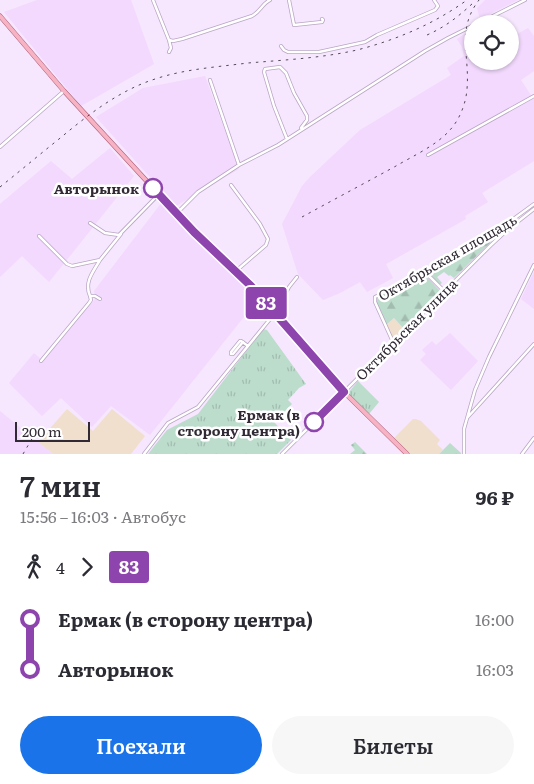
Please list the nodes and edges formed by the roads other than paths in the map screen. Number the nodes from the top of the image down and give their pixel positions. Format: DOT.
graph roads {
  1 [pos="154,0"];
  2 [pos="270,0"];
  3 [pos="288,0"];
  4 [pos="434,0"];
  5 [pos="525,0"];
  6 [pos="495,15"];
  7 [pos="0,16"];
  8 [pos="322,19"];
  9 [pos="464,30"];
  10 [pos="168,40"];
  11 [pos="281,46"];
  12 [pos="169,52"];
  13 [pos="210,80"];
  14 [pos="64,91"];
  15 [pos="534,96"];
  16 [pos="301,129"];
  17 [pos="287,139"];
  18 [pos="0,147"];
  19 [pos="428,155"];
  20 [pos="239,165"];
  21 [pos="230,185"];
  22 [pos="159,194"];
  23 [pos="534,204"];
  24 [pos="534,209"];
  25 [pos="176,213"];
  26 [pos="90,223"];
  27 [pos="121,234"];
  28 [pos="39,236"];
  29 [pos="100,260"];
  30 [pos="534,266"];
  31 [pos="236,271"];
  32 [pos="426,272"];
  33 [pos="298,277"];
  34 [pos="444,291"];
  35 [pos="90,296"];
  36 [pos="100,299"];
  37 [pos="275,313"];
  38 [pos="243,342"];
  39 [pos="394,342"];
  40 [pos="534,344"];
  41 [pos="248,346"];
  42 [pos="41,361"];
  43 [pos="344,392"];
  44 [pos="466,419"];
  45 [pos="534,438"];
  46 [pos="144,454"];
  47 [pos="282,454"];
  48 [pos="407,454"];
  49 [pos="464,454"];
  50 [pos="522,454"];
  1 -- 10 [label="street"];
  2 -- 10 [label="street"];
  3 -- 8 [label="street"];
  4 -- 11 [label="street"];
  5 -- 6 [label="street"];
  7 -- 14 [label="main road"];
  9 -- 16 [label="street"];
  10 -- 12 [label="street"];
  13 -- 20 [label="street"];
  14 -- 18 [label="street"];
  14 -- 22 [label="main road"];
  15 -- 19 [label="street"];
  16 -- 17 [label="street"];
  16 -- 17 [label="street"];
  17 -- 20 [label="street"];
  20 -- 25 [label="street"];
  21 -- 31 [label="street"];
  22 -- 25 [label="main road"];
  22 -- 27 [label="street"];
  23 -- 32 [label="street, Октябрьская площадь"];
  24 -- 34 [label="street, Октябрьская улица"];
  25 -- 31 [label="main road"];
  26 -- 27 [label="street"];
  27 -- 29 [label="street"];
  28 -- 29 [label="street"];
  29 -- 35 [label="street"];
  30 -- 44 [label="street"];
  31 -- 37 [label="main road"];
  32 -- 34 [label="street"];
  32 -- 39 [label="street, Октябрьская площадь"];
  33 -- 37 [label="street"];
  34 -- 39 [label="street, Октябрьская улица"];
  35 -- 36 [label="street"];
  35 -- 42 [label="street"];
  37 -- 41 [label="street"];
  37 -- 43 [label="main road"];
  38 -- 38 [label="street"];
  38 -- 41 [label="street"];
  39 -- 43 [label="street, Октябрьская улица"];
  40 -- 44 [label="street"];
  41 -- 46 [label="street"];
  43 -- 47 [label="street, Октябрьская улица"];
  43 -- 48 [label="main road"];
  44 -- 49 [label="street"];
  45 -- 50 [label="street"];
}
